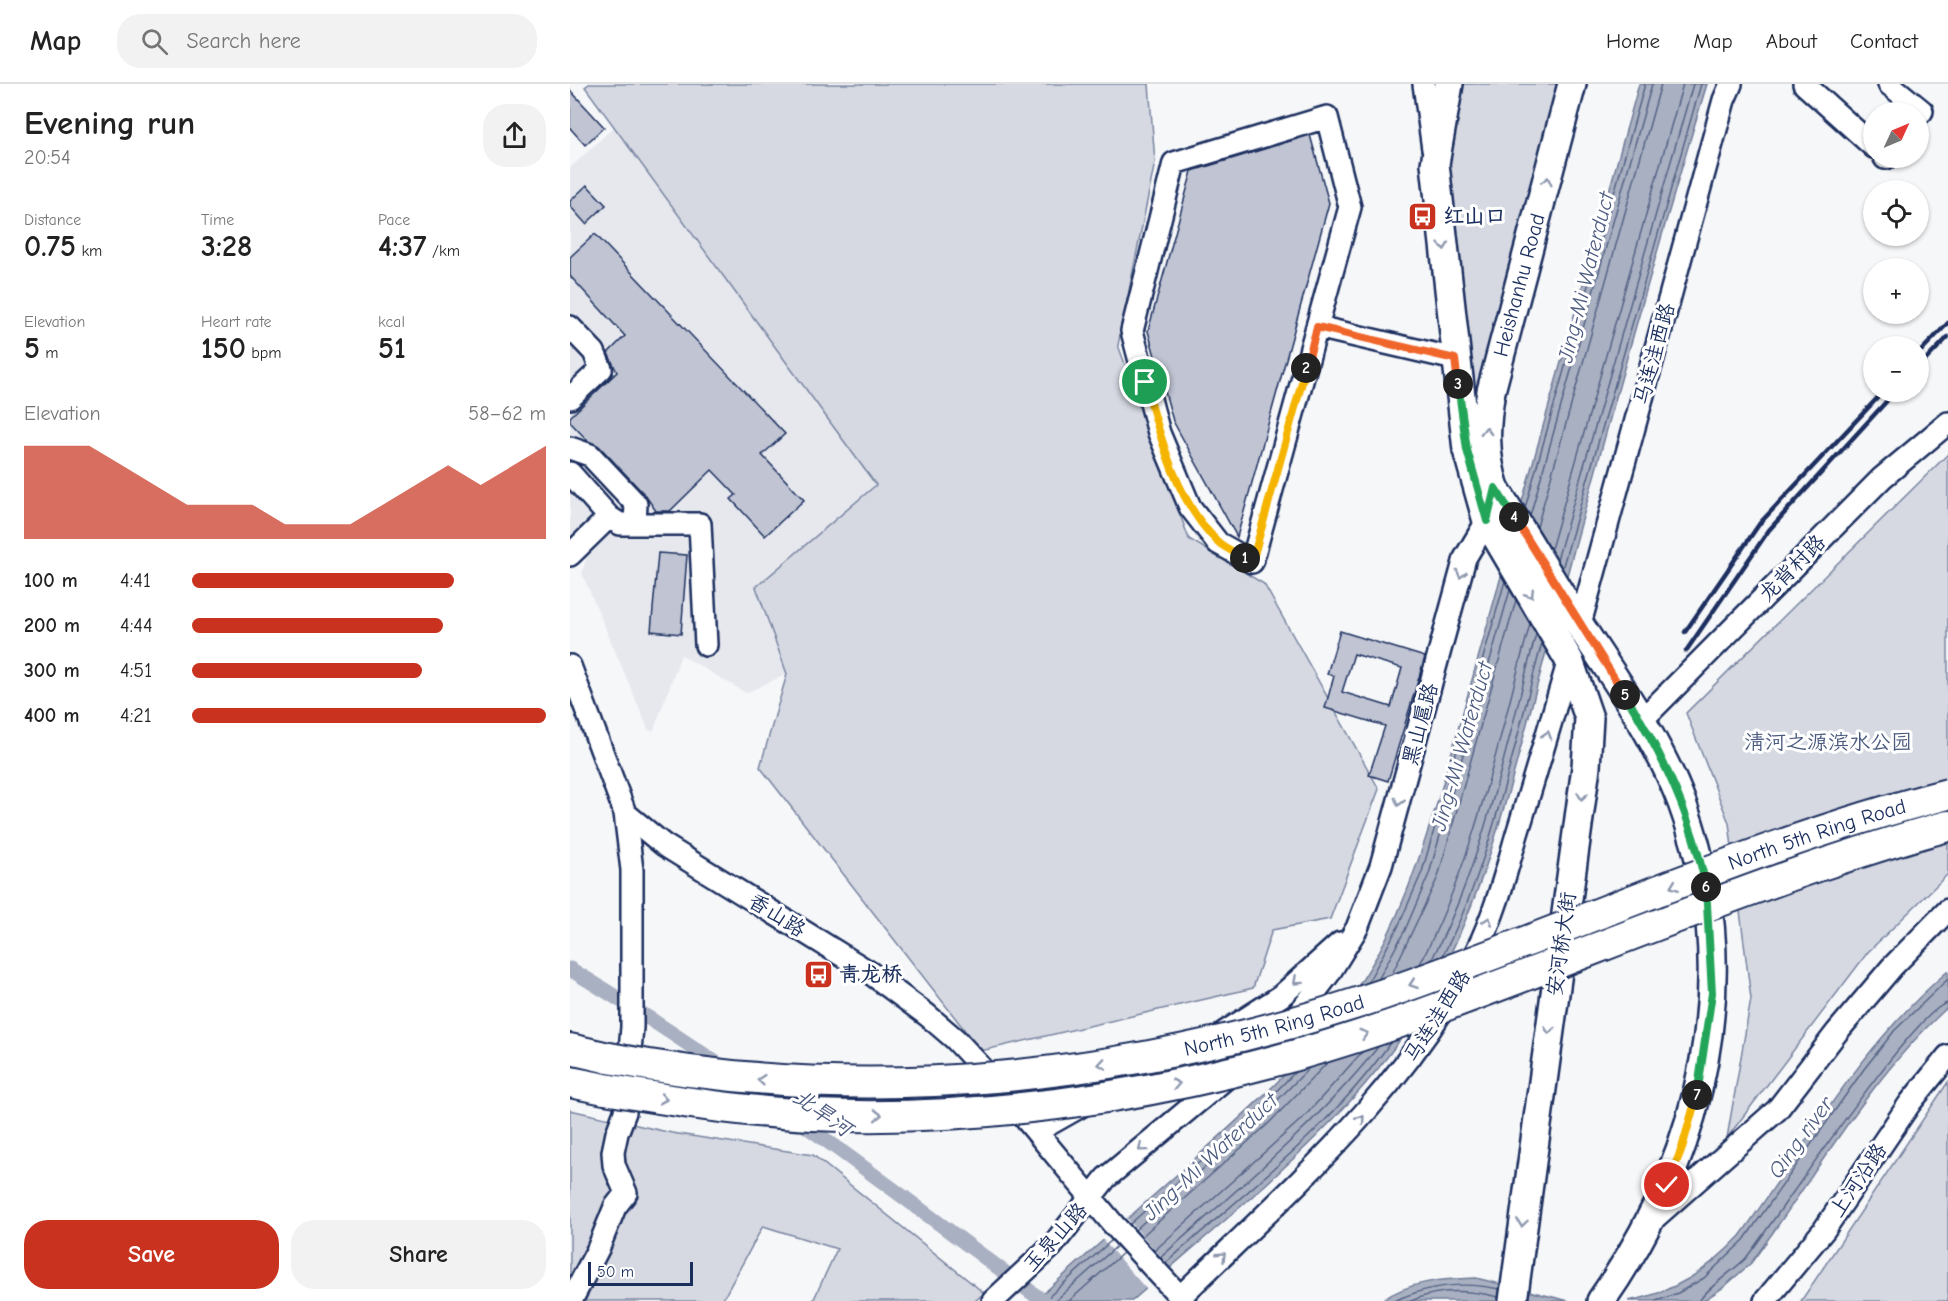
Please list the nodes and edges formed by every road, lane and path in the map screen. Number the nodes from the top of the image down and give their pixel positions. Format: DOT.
graph roads {
  1 [pos="1424,84"];
  2 [pos="1449,84"];
  3 [pos="1572,84"];
  4 [pos="1731,84"];
  5 [pos="1804,84"];
  6 [pos="1888,84"];
  7 [pos="1911,102"];
  8 [pos="1863,137"];
  9 [pos="1435,164"];
  10 [pos="570,327"];
  11 [pos="1317,327"];
  12 [pos="1455,359"];
  13 [pos="570,398"];
  14 [pos="1948,423"];
  15 [pos="570,448"];
  16 [pos="570,473"];
  17 [pos="1495,488"];
  18 [pos="609,517"];
  19 [pos="1487,521"];
  20 [pos="635,524"];
  21 [pos="570,555"];
  22 [pos="1566,601"];
  23 [pos="1569,641"];
  24 [pos="706,645"];
  25 [pos="570,666"];
  26 [pos="1641,720"];
  27 [pos="1948,794"];
  28 [pos="625,813"];
  29 [pos="1948,826"];
  30 [pos="1948,910"];
  31 [pos="1564,923"];
  32 [pos="1356,928"];
  33 [pos="1625,928"];
  34 [pos="570,1049"];
  35 [pos="1948,1056"];
  36 [pos="570,1082"];
  37 [pos="1037,1131"];
  38 [pos="1091,1197"];
  39 [pos="1649,1223"];
  40 [pos="1182,1299"];
  41 [pos="571,1301"];
  42 [pos="993,1301"];
  43 [pos="1513,1301"];
  44 [pos="1601,1301"];
  45 [pos="1765,1301"];
  1 -- 9 [label="street"];
  2 -- 9 [label="main road"];
  17 -- 3 [label="main road, Heishanhu Road, one-way"];
  4 -- 23 [label="street, 马连洼西路"];
  5 -- 8 [label="street"];
  6 -- 7 [label="street"];
  9 -- 12 [label="main road, one-way"];
  10 -- 13 [label="street"];
  11 -- 11 [label="street"];
  11 -- 12 [label="street"];
  12 -- 19 [label="main road"];
  14 -- 26 [label="street, 龙背村路"];
  15 -- 20 [label="street"];
  16 -- 18 [label="street"];
  17 -- 19 [label="street, 黑山扈路"];
  17 -- 22 [label="main road, Heishanhu Road"];
  18 -- 20 [label="street"];
  18 -- 21 [label="street"];
  19 -- 23 [label="main road, one-way"];
  19 -- 32 [label="street, 黑山扈路, one-way"];
  20 -- 24 [label="street"];
  22 -- 23 [label="main road, 安河桥大街"];
  23 -- 26 [label="main road, 安河桥大街"];
  23 -- 31 [label="main road, 安河桥大街, one-way"];
  40 -- 23 [label="street, 马连洼西路, one-way"];
  25 -- 28 [label="street"];
  26 -- 39 [label="main road, 安河桥大街"];
  27 -- 34 [label="highway, North 5th Ring Road, one-way, bridge"];
  28 -- 37 [label="street, 香山路"];
  28 -- 41 [label="street"];
  36 -- 29 [label="highway, North 5th Ring Road, one-way, bridge"];
  30 -- 39 [label="street"];
  31 -- 33 [label="street"];
  31 -- 43 [label="main road, 安河桥大街, one-way"];
  32 -- 37 [label="street, one-way"];
  32 -- 38 [label="street, 黑山扈路, one-way"];
  35 -- 45 [label="street, 上河沿路"];
  37 -- 38 [label="street, 香山路"];
  38 -- 40 [label="street"];
  38 -- 42 [label="street, 玉泉山路"];
  39 -- 44 [label="main road, 安河桥大街"];
}
